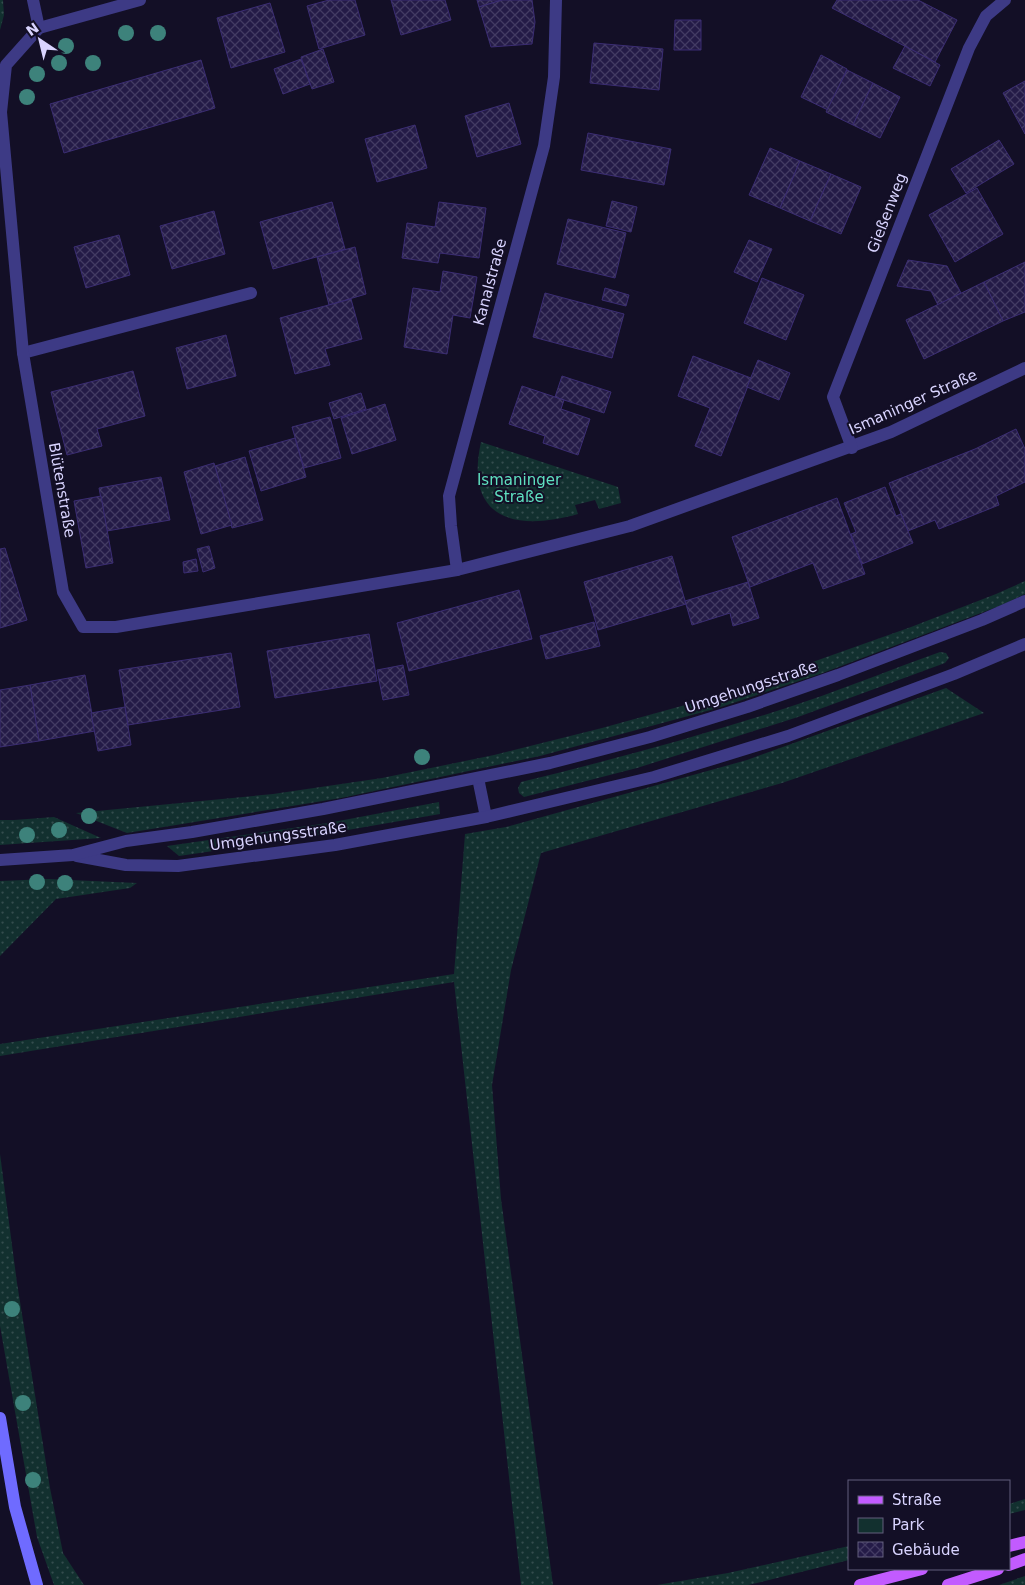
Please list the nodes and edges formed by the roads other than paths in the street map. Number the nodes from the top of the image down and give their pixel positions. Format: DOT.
graph roads {
  1 [pos="33,0"];
  2 [pos="140,0"];
  3 [pos="556,0"];
  4 [pos="1005,0"];
  5 [pos="39,28"];
  6 [pos="251,292"];
  7 [pos="22,353"];
  8 [pos="1025,368"];
  9 [pos="852,448"];
  10 [pos="457,570"];
  11 [pos="1025,601"];
  12 [pos="83,627"];
  13 [pos="1025,644"];
  14 [pos="478,778"];
  15 [pos="486,817"];
  16 [pos="72,855"];
  17 [pos="0,860"];
  18 [pos="0,1418"];
  19 [pos="1025,1542"];
  20 [pos="1010,1546"];
  21 [pos="1025,1559"];
  22 [pos="1010,1565"];
  23 [pos="918,1570"];
  24 [pos="995,1570"];
  25 [pos="37,1585"];
  26 [pos="860,1585"];
  27 [pos="948,1585"];
  1 -- 5 [label="street"];
  2 -- 5 [label="street"];
  3 -- 10 [label="street, Kanalstraße"];
  4 -- 9 [label="street, Gießenweg"];
  5 -- 7 [label="street, Blütenstraße"];
  6 -- 7 [label="street"];
  7 -- 12 [label="street, Blütenstraße"];
  8 -- 9 [label="street, Ismaninger Straße"];
  9 -- 10 [label="street, Ismaninger Straße"];
  10 -- 12 [label="street, Ismaninger Straße"];
  11 -- 14 [label="street, Umgehungsstraße"];
  13 -- 15 [label="street, Umgehungsstraße"];
  14 -- 15 [label="street"];
  14 -- 16 [label="street, Umgehungsstraße"];
  15 -- 16 [label="street, Umgehungsstraße"];
  16 -- 17 [label="street, Umgehungsstraße"];
  18 -- 25 [label="street"];
  19 -- 20 [label="main road"];
  21 -- 22 [label="main road"];
  23 -- 26 [label="main road"];
  24 -- 27 [label="main road"];
}
